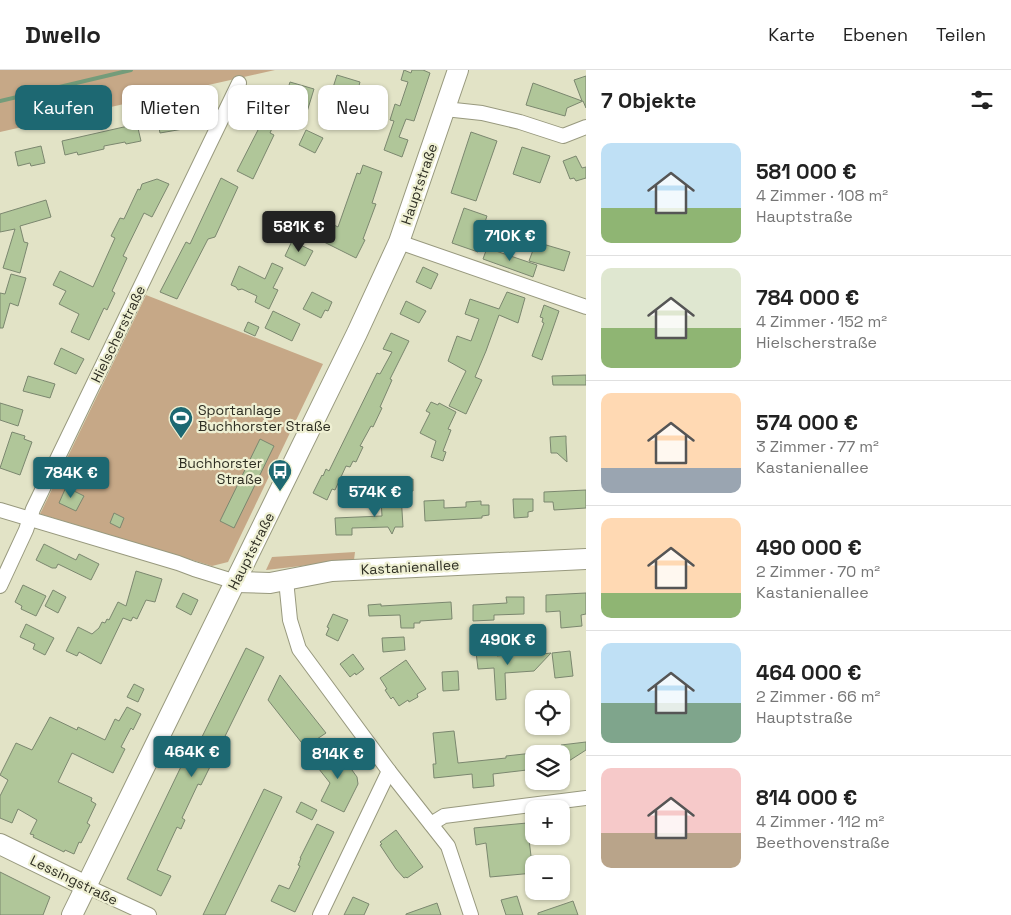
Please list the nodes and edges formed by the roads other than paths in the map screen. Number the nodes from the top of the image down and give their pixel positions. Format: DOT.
graph roads {
  1 [pos="458,70"];
  2 [pos="239,83"];
  3 [pos="445,109"];
  4 [pos="586,127"];
  5 [pos="399,242"];
  6 [pos="586,307"];
  7 [pos="0,510"];
  8 [pos="29,519"];
  9 [pos="586,559"];
  10 [pos="286,580"];
  11 [pos="236,582"];
  12 [pos="0,586"];
  13 [pos="389,771"];
  14 [pos="586,798"];
  15 [pos="431,824"];
  16 [pos="0,844"];
  17 [pos="86,886"];
  18 [pos="72,915"];
  19 [pos="149,915"];
  20 [pos="320,915"];
  21 [pos="472,915"];
  1 -- 3 [label="main road, Hauptstraße"];
  2 -- 8 [label="street, Hielscherstraße"];
  3 -- 4 [label="street"];
  3 -- 5 [label="main road, Hauptstraße"];
  5 -- 6 [label="street"];
  5 -- 11 [label="main road, Hauptstraße"];
  7 -- 8 [label="street"];
  8 -- 11 [label="street"];
  8 -- 12 [label="street, Hielscherstraße"];
  9 -- 10 [label="main road, Kastanienallee"];
  10 -- 11 [label="main road, Kastanienallee"];
  10 -- 13 [label="street"];
  11 -- 17 [label="main road, Hauptstraße"];
  13 -- 15 [label="street"];
  13 -- 20 [label="street"];
  14 -- 15 [label="street"];
  15 -- 21 [label="street"];
  16 -- 17 [label="main road, Lessingstraße"];
  17 -- 18 [label="main road, Hauptstraße"];
  17 -- 19 [label="street, Lessingstraße"];
}
